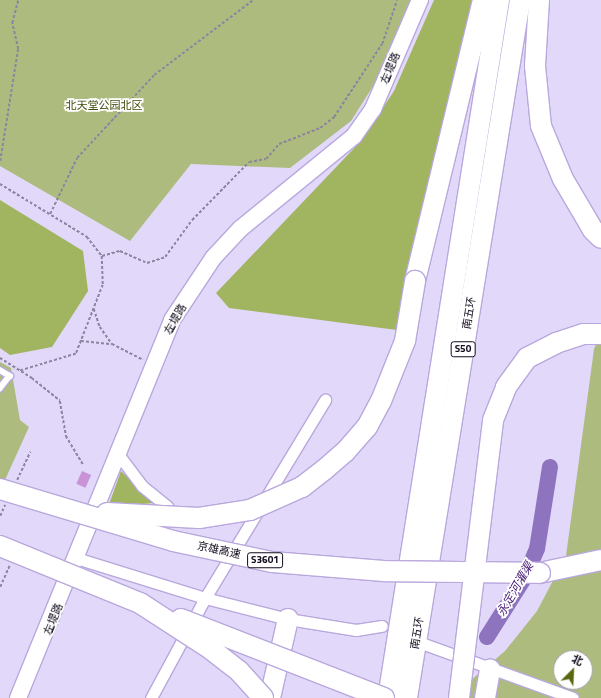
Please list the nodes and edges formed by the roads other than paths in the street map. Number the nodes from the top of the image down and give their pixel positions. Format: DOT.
graph roads {
  1 [pos="420,0"];
  2 [pos="483,0"];
  3 [pos="499,0"];
  4 [pos="520,0"];
  5 [pos="539,0"];
  6 [pos="601,238"];
  7 [pos="601,334"];
  8 [pos="0,370"];
  9 [pos="0,389"];
  10 [pos="325,400"];
  11 [pos="118,454"];
  12 [pos="0,489"];
  13 [pos="39,502"];
  14 [pos="90,524"];
  15 [pos="6,553"];
  16 [pos="76,558"];
  17 [pos="601,560"];
  18 [pos="205,598"];
  19 [pos="140,603"];
  20 [pos="288,619"];
  21 [pos="382,626"];
  22 [pos="424,644"];
  23 [pos="490,669"];
  24 [pos="18,698"];
  25 [pos="151,698"];
  26 [pos="263,698"];
  27 [pos="270,698"];
  28 [pos="384,698"];
  29 [pos="388,698"];
  30 [pos="406,698"];
  31 [pos="458,698"];
  32 [pos="485,698"];
  33 [pos="573,698"];
  1 -- 11 [label="main road, 左堤路"];
  2 -- 13 [label="highway, bridge"];
  3 -- 29 [label="highway, 南五环 / S50"];
  4 -- 30 [label="highway, 南五环 / S50"];
  5 -- 6 [label="highway"];
  7 -- 31 [label="highway, bridge"];
  8 -- 9 [label="lane"];
  10 -- 18 [label="street"];
  11 -- 14 [label="main road, 左堤路"];
  11 -- 14 [label="street"];
  12 -- 13 [label="highway, 京雄高速 / S3601, bridge"];
  13 -- 17 [label="highway, 京雄高速 / S3601, bridge"];
  14 -- 16 [label="main road, 左堤路"];
  15 -- 19 [label="highway, bridge"];
  16 -- 18 [label="street"];
  16 -- 24 [label="main road, 左堤路"];
  18 -- 20 [label="street"];
  18 -- 25 [label="street"];
  19 -- 26 [label="highway, bridge"];
  19 -- 28 [label="highway, bridge"];
  20 -- 21 [label="street"];
  20 -- 27 [label="highway"];
  22 -- 23 [label="street"];
  23 -- 32 [label="highway"];
  23 -- 33 [label="street"];
}
